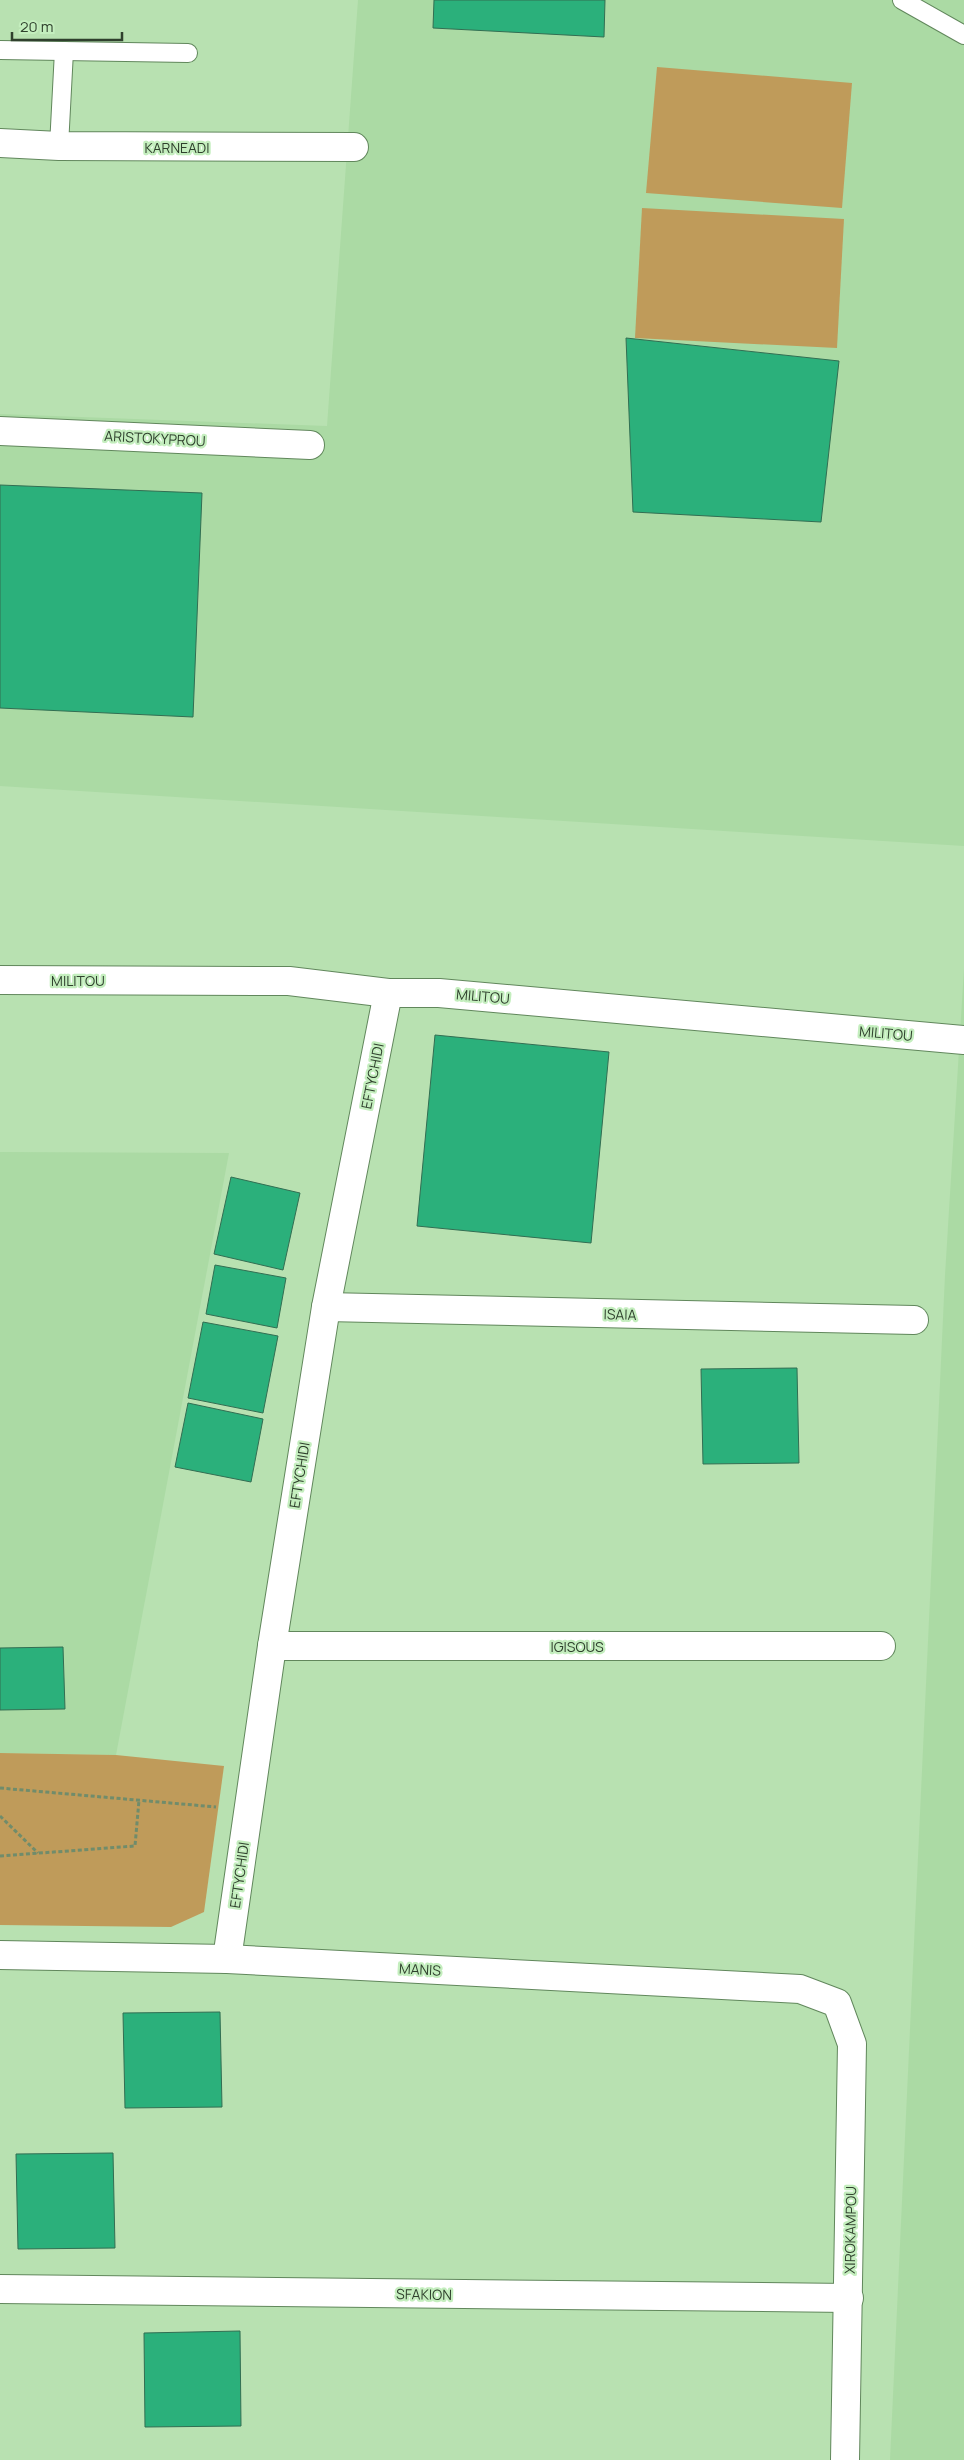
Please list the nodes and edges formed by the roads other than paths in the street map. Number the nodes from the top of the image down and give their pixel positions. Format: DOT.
graph roads {
  1 [pos="902,0"];
  2 [pos="964,35"];
  3 [pos="0,50"];
  4 [pos="64,51"];
  5 [pos="188,54"];
  6 [pos="0,143"];
  7 [pos="59,146"];
  8 [pos="354,147"];
  9 [pos="0,431"];
  10 [pos="310,444"];
  11 [pos="0,980"];
  12 [pos="388,994"];
  13 [pos="964,1040"];
  14 [pos="326,1307"];
  15 [pos="914,1320"];
  16 [pos="272,1646"];
  17 [pos="881,1646"];
  18 [pos="0,1955"];
  19 [pos="227,1958"];
  20 [pos="836,2003"];
  21 [pos="0,2289"];
  22 [pos="849,2298"];
  23 [pos="845,2460"];
  1 -- 2 [label="lane"];
  3 -- 4 [label="lane"];
  4 -- 5 [label="lane"];
  4 -- 7 [label="lane"];
  6 -- 7 [label="street, KARNEADI"];
  7 -- 8 [label="street, KARNEADI"];
  9 -- 10 [label="street, ARISTOKYPROU"];
  11 -- 12 [label="street, MILITOU"];
  12 -- 13 [label="street, MILITOU"];
  12 -- 14 [label="street, EFTYCHIDI"];
  14 -- 15 [label="street, ISAIA"];
  14 -- 16 [label="street, EFTYCHIDI"];
  16 -- 17 [label="street, IGISOUS"];
  16 -- 19 [label="street, EFTYCHIDI"];
  18 -- 19 [label="street, MANIS"];
  19 -- 20 [label="street, MANIS"];
  20 -- 22 [label="street, XIROKAMPOU"];
  21 -- 22 [label="street, SFAKION"];
  22 -- 23 [label="street, XIROKAMPOU"];
}
